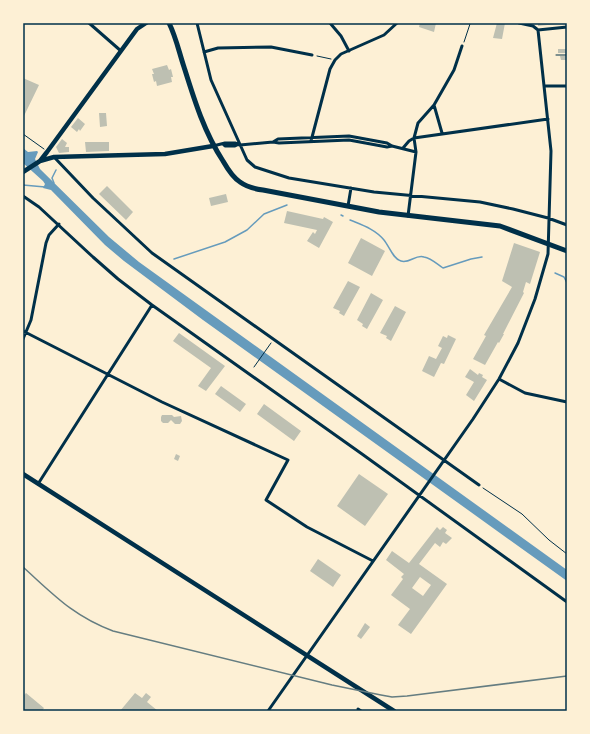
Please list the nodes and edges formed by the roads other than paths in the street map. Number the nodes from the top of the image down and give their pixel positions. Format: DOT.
graph roads {
  1 [pos="89,23"];
  2 [pos="138,23"];
  3 [pos="146,23"];
  4 [pos="169,23"];
  5 [pos="196,23"];
  6 [pos="330,23"];
  7 [pos="397,23"];
  8 [pos="519,23"];
  9 [pos="567,27"];
  10 [pos="137,29"];
  11 [pos="538,30"];
  12 [pos="462,46"];
  13 [pos="121,51"];
  14 [pos="349,51"];
  15 [pos="204,52"];
  16 [pos="312,55"];
  17 [pos="544,86"];
  18 [pos="567,86"];
  19 [pos="434,105"];
  20 [pos="548,119"];
  21 [pos="442,133"];
  22 [pos="312,137"];
  23 [pos="414,138"];
  24 [pos="311,141"];
  25 [pos="272,142"];
  26 [pos="238,145"];
  27 [pos="213,146"];
  28 [pos="392,146"];
  29 [pos="403,148"];
  30 [pos="416,152"];
  31 [pos="47,155"];
  32 [pos="54,157"];
  33 [pos="23,172"];
  34 [pos="351,188"];
  35 [pos="410,195"];
  36 [pos="23,196"];
  37 [pos="23,199"];
  38 [pos="28,200"];
  39 [pos="348,207"];
  40 [pos="408,216"];
  41 [pos="548,218"];
  42 [pos="59,224"];
  43 [pos="567,225"];
  44 [pos="549,244"];
  45 [pos="567,251"];
  46 [pos="152,305"];
  47 [pos="23,331"];
  48 [pos="27,333"];
  49 [pos="23,339"];
  50 [pos="108,374"];
  51 [pos="499,379"];
  52 [pos="567,402"];
  53 [pos="444,461"];
  54 [pos="23,474"];
  55 [pos="38,484"];
  56 [pos="479,485"];
  57 [pos="419,496"];
  58 [pos="372,561"];
  59 [pos="567,602"];
  60 [pos="307,656"];
  61 [pos="268,711"];
  62 [pos="394,711"];
  1 -- 13 [label="street"];
  2 -- 10 [label="main road"];
  3 -- 10 [label="main road"];
  4 -- 27 [label="main road"];
  5 -- 15 [label="street"];
  6 -- 14 [label="street"];
  7 -- 14 [label="street"];
  8 -- 11 [label="street"];
  9 -- 11 [label="street"];
  10 -- 13 [label="main road"];
  11 -- 17 [label="street"];
  12 -- 19 [label="street"];
  13 -- 31 [label="main road"];
  14 -- 22 [label="street"];
  15 -- 16 [label="street"];
  15 -- 26 [label="street"];
  17 -- 18 [label="street"];
  17 -- 20 [label="street"];
  19 -- 21 [label="street"];
  19 -- 23 [label="street"];
  20 -- 21 [label="street"];
  20 -- 41 [label="street"];
  21 -- 23 [label="street"];
  22 -- 24 [label="street"];
  22 -- 25 [label="street"];
  22 -- 28 [label="street"];
  23 -- 29 [label="street"];
  23 -- 30 [label="street"];
  24 -- 25 [label="street"];
  24 -- 28 [label="street"];
  25 -- 26 [label="street"];
  26 -- 27 [label="street"];
  26 -- 34 [label="street"];
  27 -- 32 [label="main road"];
  27 -- 39 [label="main road"];
  28 -- 29 [label="street"];
  29 -- 30 [label="street"];
  30 -- 35 [label="street"];
  31 -- 32 [label="main road"];
  31 -- 33 [label="main road"];
  32 -- 53 [label="street"];
  34 -- 35 [label="street"];
  34 -- 39 [label="street"];
  35 -- 40 [label="street"];
  35 -- 41 [label="street"];
  36 -- 38 [label="street"];
  37 -- 38 [label="street"];
  38 -- 42 [label="street"];
  39 -- 40 [label="main road"];
  40 -- 44 [label="main road"];
  41 -- 43 [label="street"];
  41 -- 44 [label="street"];
  42 -- 46 [label="street"];
  42 -- 48 [label="street"];
  44 -- 45 [label="main road"];
  44 -- 51 [label="street"];
  46 -- 50 [label="street"];
  46 -- 57 [label="street"];
  47 -- 48 [label="street"];
  48 -- 49 [label="street"];
  48 -- 50 [label="street"];
  50 -- 55 [label="street"];
  50 -- 58 [label="street"];
  51 -- 52 [label="street"];
  51 -- 53 [label="street"];
  53 -- 56 [label="street"];
  53 -- 57 [label="street"];
  54 -- 55 [label="main road"];
  55 -- 60 [label="main road"];
  57 -- 58 [label="street"];
  57 -- 59 [label="street"];
  58 -- 60 [label="street"];
  60 -- 61 [label="street"];
  60 -- 62 [label="main road"];
}
